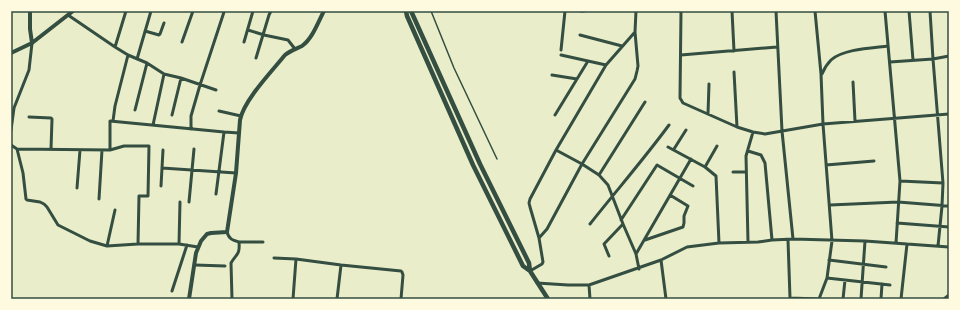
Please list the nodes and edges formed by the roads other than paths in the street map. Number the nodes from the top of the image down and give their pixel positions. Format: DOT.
graph roads {
  1 [pos="30,11"];
  2 [pos="73,11"];
  3 [pos="126,11"];
  4 [pos="151,11"];
  5 [pos="193,11"];
  6 [pos="224,11"];
  7 [pos="253,11"];
  8 [pos="271,11"];
  9 [pos="324,11"];
  10 [pos="406,11"];
  11 [pos="411,11"];
  12 [pos="430,11"];
  13 [pos="565,11"];
  14 [pos="581,11"];
  15 [pos="584,11"];
  16 [pos="636,11"];
  17 [pos="681,11"];
  18 [pos="732,11"];
  19 [pos="776,11"];
  20 [pos="815,11"];
  21 [pos="885,11"];
  22 [pos="909,11"];
  23 [pos="930,11"];
  24 [pos="68,15"];
  25 [pos="164,23"];
  26 [pos="248,30"];
  27 [pos="145,31"];
  28 [pos="635,32"];
  29 [pos="264,35"];
  30 [pos="580,35"];
  31 [pos="182,42"];
  32 [pos="244,42"];
  33 [pos="32,43"];
  34 [pos="622,46"];
  35 [pos="888,46"];
  36 [pos="115,47"];
  37 [pos="778,47"];
  38 [pos="295,49"];
  39 [pos="561,50"];
  40 [pos="734,51"];
  41 [pos="11,53"];
  42 [pos="128,55"];
  43 [pos="561,55"];
  44 [pos="681,55"];
  45 [pos="949,56"];
  46 [pos="256,58"];
  47 [pos="138,59"];
  48 [pos="932,59"];
  49 [pos="913,60"];
  50 [pos="588,61"];
  51 [pos="890,62"];
  52 [pos="147,63"];
  53 [pos="606,65"];
  54 [pos="734,72"];
  55 [pos="164,74"];
  56 [pos="822,74"];
  57 [pos="552,75"];
  58 [pos="181,78"];
  59 [pos="577,79"];
  60 [pos="853,82"];
  61 [pos="709,84"];
  62 [pos="200,85"];
  63 [pos="216,90"];
  64 [pos="645,102"];
  65 [pos="135,110"];
  66 [pos="219,111"];
  67 [pos="172,114"];
  68 [pos="555,114"];
  69 [pos="708,114"];
  70 [pos="949,114"];
  71 [pos="937,115"];
  72 [pos="241,116"];
  73 [pos="29,117"];
  74 [pos="895,118"];
  75 [pos="114,121"];
  76 [pos="855,121"];
  77 [pos="823,124"];
  78 [pos="152,125"];
  79 [pos="669,125"];
  80 [pos="737,127"];
  81 [pos="191,129"];
  82 [pos="11,130"];
  83 [pos="686,130"];
  84 [pos="782,131"];
  85 [pos="224,132"];
  86 [pos="753,132"];
  87 [pos="239,133"];
  88 [pos="11,145"];
  89 [pos="717,146"];
  90 [pos="668,147"];
  91 [pos="51,149"];
  92 [pos="194,149"];
  93 [pos="674,149"];
  94 [pos="17,150"];
  95 [pos="80,150"];
  96 [pos="102,150"];
  97 [pos="110,150"];
  98 [pos="163,150"];
  99 [pos="556,150"];
  100 [pos="748,151"];
  101 [pos="497,159"];
  102 [pos="691,159"];
  103 [pos="874,162"];
  104 [pos="582,164"];
  105 [pos="826,165"];
  106 [pos="705,167"];
  107 [pos="162,168"];
  108 [pos="192,170"];
  109 [pos="219,172"];
  110 [pos="733,172"];
  111 [pos="746,172"];
  112 [pos="236,173"];
  113 [pos="599,175"];
  114 [pos="679,178"];
  115 [pos="900,181"];
  116 [pos="943,183"];
  117 [pos="161,186"];
  118 [pos="693,186"];
  119 [pos="78,188"];
  120 [pos="216,194"];
  121 [pos="612,196"];
  122 [pos="670,196"];
  123 [pos="99,199"];
  124 [pos="180,202"];
  125 [pos="189,202"];
  126 [pos="898,202"];
  127 [pos="830,205"];
  128 [pos="942,206"];
  129 [pos="949,206"];
  130 [pos="115,210"];
  131 [pos="621,220"];
  132 [pos="897,223"];
  133 [pos="590,224"];
  134 [pos="623,224"];
  135 [pos="940,227"];
  136 [pos="949,227"];
  137 [pos="227,232"];
  138 [pos="539,238"];
  139 [pos="793,239"];
  140 [pos="644,240"];
  141 [pos="772,240"];
  142 [pos="788,240"];
  143 [pos="832,241"];
  144 [pos="865,241"];
  145 [pos="239,242"];
  146 [pos="263,242"];
  147 [pos="748,242"];
  148 [pos="719,243"];
  149 [pos="896,243"];
  150 [pos="138,244"];
  151 [pos="179,244"];
  152 [pos="907,244"];
  153 [pos="187,245"];
  154 [pos="107,246"];
  155 [pos="938,246"];
  156 [pos="198,247"];
  157 [pos="949,247"];
  158 [pos="636,254"];
  159 [pos="608,256"];
  160 [pos="274,258"];
  161 [pos="296,258"];
  162 [pos="662,260"];
  163 [pos="829,260"];
  164 [pos="864,264"];
  165 [pos="341,265"];
  166 [pos="195,266"];
  167 [pos="225,266"];
  168 [pos="886,267"];
  169 [pos="639,268"];
  170 [pos="530,271"];
  171 [pos="827,278"];
  172 [pos="845,280"];
  173 [pos="862,282"];
  174 [pos="537,283"];
  175 [pos="882,284"];
  176 [pos="589,285"];
  177 [pos="890,285"];
  178 [pos="172,291"];
  179 [pos="949,295"];
  180 [pos="189,299"];
  181 [pos="232,299"];
  182 [pos="293,299"];
  183 [pos="338,299"];
  184 [pos="401,299"];
  185 [pos="548,299"];
  186 [pos="590,299"];
  187 [pos="666,299"];
  188 [pos="819,299"];
  189 [pos="844,299"];
  190 [pos="861,299"];
  191 [pos="881,299"];
  192 [pos="902,299"];
  193 [pos="944,299"];
  1 -- 33 [label="street"];
  2 -- 24 [label="street"];
  3 -- 36 [label="street"];
  4 -- 27 [label="street"];
  5 -- 31 [label="street"];
  6 -- 62 [label="street"];
  7 -- 26 [label="street"];
  8 -- 29 [label="street"];
  9 -- 38 [label="street"];
  10 -- 170 [label="main road"];
  11 -- 170 [label="main road"];
  12 -- 101 [label="lane"];
  13 -- 39 [label="street"];
  14 -- 15 [label="street"];
  16 -- 28 [label="street"];
  17 -- 44 [label="street"];
  18 -- 40 [label="street"];
  19 -- 37 [label="street"];
  20 -- 56 [label="street"];
  21 -- 35 [label="street"];
  22 -- 49 [label="street"];
  23 -- 48 [label="street"];
  24 -- 33 [label="street"];
  24 -- 36 [label="street"];
  25 -- 27 [label="street"];
  26 -- 29 [label="street"];
  26 -- 32 [label="street"];
  27 -- 47 [label="street"];
  28 -- 34 [label="street"];
  28 -- 104 [label="street"];
  29 -- 38 [label="street"];
  29 -- 46 [label="street"];
  30 -- 34 [label="street"];
  33 -- 41 [label="street"];
  33 -- 82 [label="street"];
  34 -- 53 [label="street"];
  35 -- 51 [label="street"];
  35 -- 56 [label="street"];
  36 -- 42 [label="street"];
  37 -- 40 [label="street"];
  37 -- 84 [label="street"];
  38 -- 72 [label="street"];
  40 -- 44 [label="street"];
  42 -- 47 [label="street"];
  42 -- 75 [label="street"];
  43 -- 50 [label="street"];
  44 -- 69 [label="street"];
  45 -- 48 [label="street"];
  47 -- 52 [label="street"];
  48 -- 49 [label="street"];
  48 -- 71 [label="street"];
  49 -- 51 [label="street"];
  50 -- 53 [label="street"];
  50 -- 59 [label="street"];
  51 -- 74 [label="street"];
  52 -- 55 [label="street"];
  52 -- 65 [label="street"];
  53 -- 99 [label="street"];
  54 -- 80 [label="street"];
  55 -- 58 [label="street"];
  55 -- 78 [label="street"];
  56 -- 77 [label="street"];
  57 -- 59 [label="street"];
  58 -- 62 [label="street"];
  58 -- 67 [label="street"];
  59 -- 68 [label="street"];
  60 -- 76 [label="street"];
  61 -- 69 [label="street"];
  62 -- 63 [label="street"];
  62 -- 81 [label="street"];
  64 -- 113 [label="street"];
  66 -- 72 [label="street"];
  69 -- 80 [label="street"];
  70 -- 71 [label="street"];
  71 -- 74 [label="street"];
  71 -- 116 [label="street"];
  72 -- 87 [label="street"];
  73 -- 91 [label="street"];
  74 -- 76 [label="street"];
  74 -- 115 [label="street"];
  75 -- 78 [label="street"];
  75 -- 97 [label="street"];
  76 -- 77 [label="street"];
  77 -- 84 [label="street"];
  77 -- 105 [label="street"];
  78 -- 81 [label="street"];
  79 -- 121 [label="street"];
  80 -- 86 [label="street"];
  81 -- 85 [label="street"];
  83 -- 93 [label="street"];
  84 -- 86 [label="street"];
  84 -- 139 [label="street"];
  85 -- 87 [label="street"];
  85 -- 109 [label="street"];
  86 -- 100 [label="street"];
  87 -- 112 [label="street"];
  88 -- 94 [label="street"];
  89 -- 106 [label="street"];
  90 -- 93 [label="street"];
  91 -- 94 [label="street"];
  91 -- 95 [label="street"];
  92 -- 108 [label="street"];
  93 -- 102 [label="street"];
  94 -- 154 [label="street"];
  95 -- 96 [label="street"];
  95 -- 119 [label="street"];
  96 -- 97 [label="street"];
  96 -- 123 [label="street"];
  97 -- 150 [label="street"];
  98 -- 107 [label="street"];
  99 -- 104 [label="street"];
  99 -- 138 [label="street"];
  100 -- 111 [label="street"];
  100 -- 141 [label="street"];
  102 -- 106 [label="street"];
  102 -- 114 [label="street"];
  103 -- 105 [label="street"];
  104 -- 113 [label="street"];
  104 -- 138 [label="street"];
  105 -- 127 [label="street"];
  106 -- 148 [label="street"];
  107 -- 108 [label="street"];
  107 -- 117 [label="street"];
  108 -- 109 [label="street"];
  108 -- 125 [label="street"];
  109 -- 112 [label="street"];
  109 -- 120 [label="street"];
  110 -- 111 [label="street"];
  111 -- 147 [label="street"];
  112 -- 137 [label="street"];
  113 -- 121 [label="street"];
  114 -- 118 [label="street"];
  114 -- 122 [label="street"];
  114 -- 131 [label="street"];
  115 -- 116 [label="street"];
  115 -- 126 [label="street"];
  116 -- 128 [label="street"];
  121 -- 131 [label="street"];
  121 -- 133 [label="street"];
  122 -- 140 [label="street"];
  122 -- 140 [label="street"];
  124 -- 151 [label="street"];
  126 -- 127 [label="street"];
  126 -- 128 [label="street"];
  126 -- 132 [label="street"];
  127 -- 143 [label="street"];
  128 -- 129 [label="street"];
  128 -- 135 [label="street"];
  130 -- 154 [label="street"];
  131 -- 134 [label="street"];
  132 -- 135 [label="street"];
  132 -- 149 [label="street"];
  134 -- 158 [label="street"];
  134 -- 159 [label="street"];
  135 -- 136 [label="street"];
  135 -- 155 [label="street"];
  137 -- 145 [label="street"];
  137 -- 156 [label="street"];
  138 -- 170 [label="street"];
  139 -- 142 [label="street"];
  139 -- 143 [label="street"];
  140 -- 158 [label="street"];
  141 -- 142 [label="street"];
  141 -- 147 [label="street"];
  142 -- 188 [label="street"];
  143 -- 144 [label="street"];
  143 -- 163 [label="street"];
  144 -- 149 [label="street"];
  144 -- 164 [label="street"];
  145 -- 146 [label="street"];
  145 -- 181 [label="street"];
  147 -- 148 [label="street"];
  148 -- 162 [label="street"];
  149 -- 152 [label="street"];
  150 -- 151 [label="street"];
  150 -- 154 [label="street"];
  151 -- 153 [label="street"];
  152 -- 155 [label="street"];
  152 -- 192 [label="street"];
  153 -- 156 [label="street"];
  153 -- 178 [label="street"];
  155 -- 157 [label="street"];
  156 -- 166 [label="street"];
  158 -- 169 [label="street"];
  160 -- 161 [label="street"];
  161 -- 165 [label="street"];
  161 -- 182 [label="street"];
  162 -- 169 [label="street"];
  162 -- 187 [label="street"];
  163 -- 164 [label="street"];
  163 -- 171 [label="street"];
  164 -- 168 [label="street"];
  164 -- 173 [label="street"];
  165 -- 183 [label="street"];
  165 -- 184 [label="street"];
  166 -- 167 [label="street"];
  166 -- 180 [label="street"];
  169 -- 176 [label="street"];
  170 -- 174 [label="main road"];
  171 -- 172 [label="street"];
  171 -- 188 [label="street"];
  172 -- 173 [label="street"];
  172 -- 189 [label="street"];
  173 -- 175 [label="street"];
  173 -- 190 [label="street"];
  174 -- 176 [label="street"];
  174 -- 185 [label="main road"];
  175 -- 177 [label="street"];
  175 -- 191 [label="street"];
  176 -- 186 [label="street"];
  179 -- 193 [label="street"];
}
